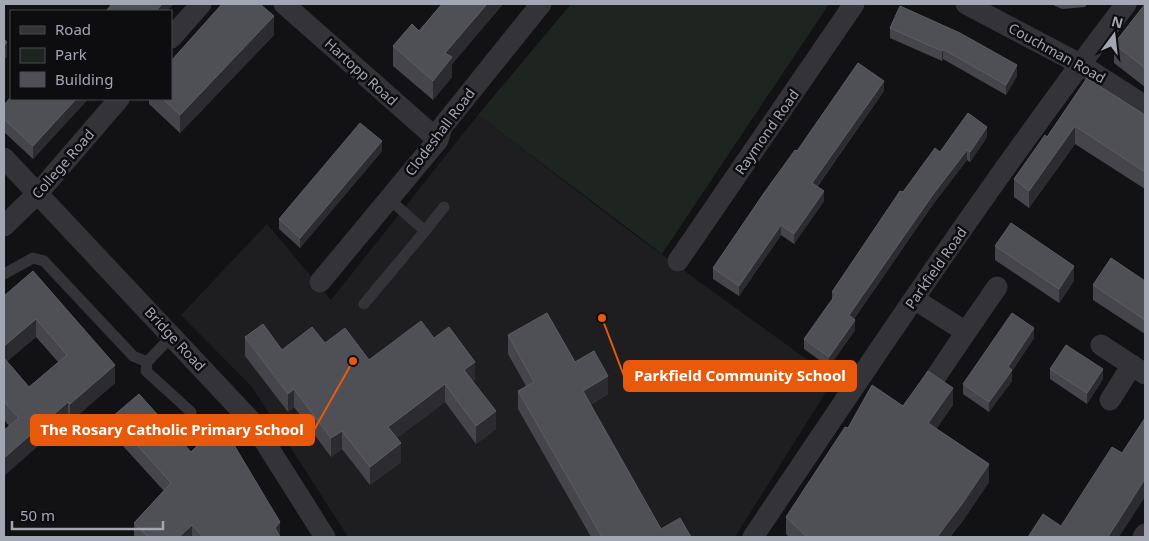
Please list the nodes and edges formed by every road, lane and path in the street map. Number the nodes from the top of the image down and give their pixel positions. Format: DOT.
graph roads {
  1 [pos="201,4"];
  2 [pos="284,4"];
  3 [pos="541,4"];
  4 [pos="854,4"];
  5 [pos="966,4"];
  6 [pos="1126,4"];
  7 [pos="172,37"];
  8 [pos="1080,64"];
  9 [pos="118,100"];
  10 [pos="1145,106"];
  11 [pos="438,140"];
  12 [pos="4,158"];
  13 [pos="38,193"];
  14 [pos="389,199"];
  15 [pos="444,207"];
  16 [pos="4,226"];
  17 [pos="425,231"];
  18 [pos="678,261"];
  19 [pos="4,274"];
  20 [pos="320,282"];
  21 [pos="997,287"];
  22 [pos="914,299"];
  23 [pos="364,304"];
  24 [pos="966,332"];
  25 [pos="172,336"];
  26 [pos="1100,345"];
  27 [pos="147,362"];
  28 [pos="1139,370"];
  29 [pos="935,378"];
  30 [pos="1110,400"];
  31 [pos="191,412"];
  32 [pos="324,537"];
  33 [pos="753,537"];
  1 -- 7 [label="street"];
  2 -- 11 [label="street, Hartopp Road"];
  3 -- 11 [label="street, Clodeshall Road"];
  4 -- 18 [label="street, Raymond Road"];
  5 -- 8 [label="street, Couchman Road"];
  6 -- 8 [label="street, Parkfield Road"];
  8 -- 10 [label="street, Couchman Road"];
  8 -- 22 [label="street, Parkfield Road"];
  9 -- 13 [label="street, College Road"];
  11 -- 14 [label="street, Clodeshall Road"];
  12 -- 13 [label="street, Bridge Road"];
  13 -- 16 [label="street, College Road"];
  13 -- 25 [label="street, Bridge Road"];
  14 -- 17 [label="lane"];
  14 -- 20 [label="street, Clodeshall Road"];
  15 -- 17 [label="lane"];
  17 -- 23 [label="lane"];
  19 -- 27 [label="lane"];
  21 -- 24 [label="street"];
  22 -- 24 [label="street"];
  22 -- 33 [label="street, Parkfield Road"];
  24 -- 29 [label="street"];
  25 -- 27 [label="lane"];
  25 -- 32 [label="street, Bridge Road"];
  26 -- 28 [label="street"];
  27 -- 31 [label="lane"];
  28 -- 30 [label="street"];
}
